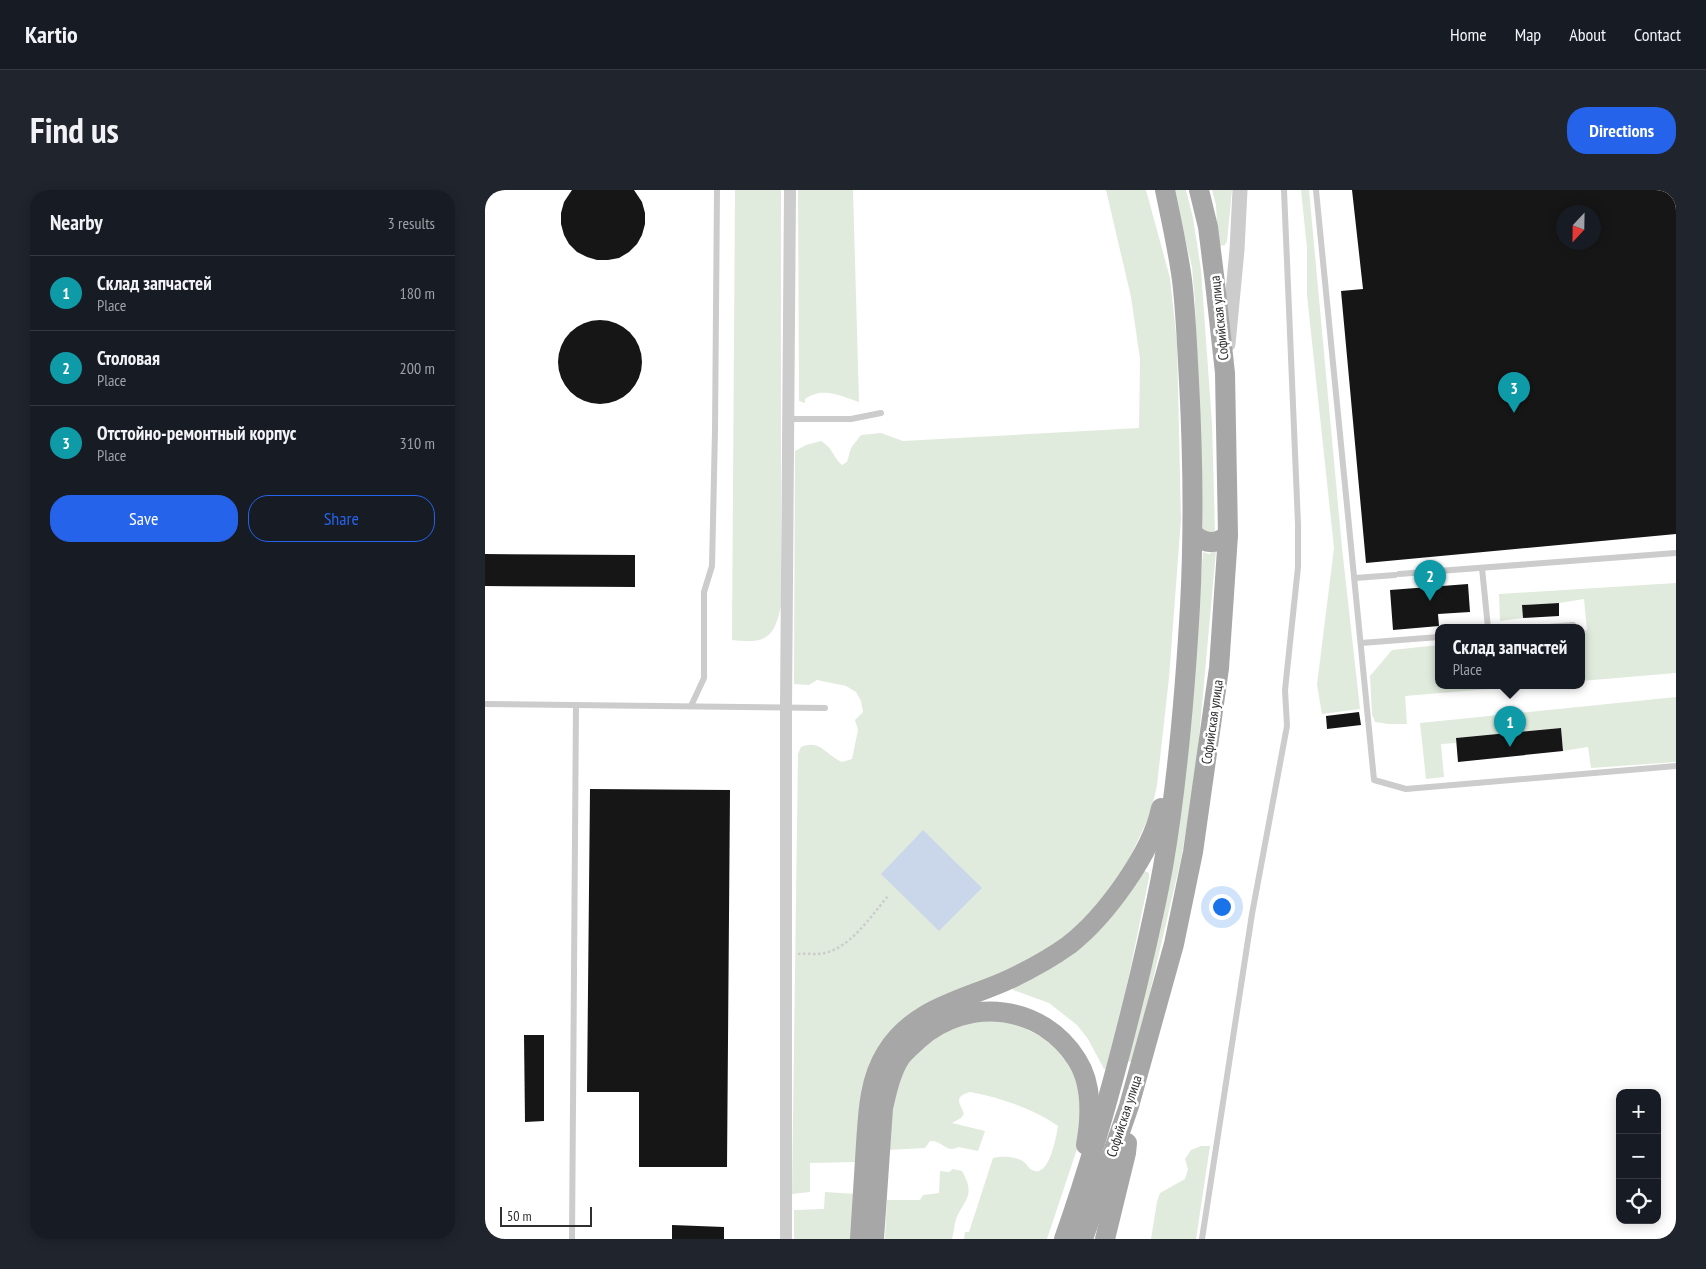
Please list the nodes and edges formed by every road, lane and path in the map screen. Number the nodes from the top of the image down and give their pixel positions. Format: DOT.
graph roads {
  1 [pos="717,190"];
  2 [pos="790,190"];
  3 [pos="1165,190"];
  4 [pos="1199,190"];
  5 [pos="1240,190"];
  6 [pos="1285,190"];
  7 [pos="1317,190"];
  8 [pos="1225,373"];
  9 [pos="881,413"];
  10 [pos="789,419"];
  11 [pos="1193,534"];
  12 [pos="1228,535"];
  13 [pos="1676,553"];
  14 [pos="1482,568"];
  15 [pos="1355,578"];
  16 [pos="1489,624"];
  17 [pos="1435,637"];
  18 [pos="1361,643"];
  19 [pos="485,704"];
  20 [pos="576,705"];
  21 [pos="691,706"];
  22 [pos="786,707"];
  23 [pos="825,708"];
  24 [pos="1180,742"];
  25 [pos="1676,766"];
  26 [pos="888,896"];
  27 [pos="787,954"];
  28 [pos="1129,1106"];
  29 [pos="1080,1194"];
  30 [pos="572,1239"];
  31 [pos="786,1239"];
  32 [pos="860,1239"];
  33 [pos="874,1239"];
  34 [pos="1064,1239"];
  35 [pos="1083,1239"];
  36 [pos="1105,1239"];
  37 [pos="1202,1239"];
  1 -- 21 [label="lane"];
  2 -- 10 [label="street"];
  3 -- 11 [label="main road, Софийская улица"];
  4 -- 8 [label="main road, Софийская улица"];
  5 -- 8 [label="street"];
  6 -- 37 [label="lane"];
  7 -- 15 [label="lane"];
  8 -- 12 [label="main road, Софийская улица"];
  9 -- 10 [label="lane"];
  10 -- 22 [label="street"];
  11 -- 12 [label="main road"];
  11 -- 24 [label="main road, Софийская улица"];
  12 -- 28 [label="main road, Софийская улица"];
  13 -- 14 [label="lane"];
  14 -- 15 [label="lane"];
  14 -- 16 [label="lane"];
  15 -- 18 [label="lane"];
  17 -- 18 [label="lane"];
  18 -- 25 [label="lane"];
  19 -- 20 [label="lane"];
  20 -- 21 [label="lane"];
  20 -- 30 [label="lane"];
  21 -- 22 [label="lane"];
  22 -- 23 [label="lane"];
  22 -- 27 [label="street"];
  24 -- 29 [label="main road, Софийская улица"];
  24 -- 32 [label="main road"];
  26 -- 27 [label="path"];
  27 -- 31 [label="street"];
  28 -- 35 [label="main road, Софийская улица"];
  28 -- 36 [label="main road"];
  29 -- 33 [label="main road"];
  29 -- 34 [label="main road, Софийская улица"];
}
